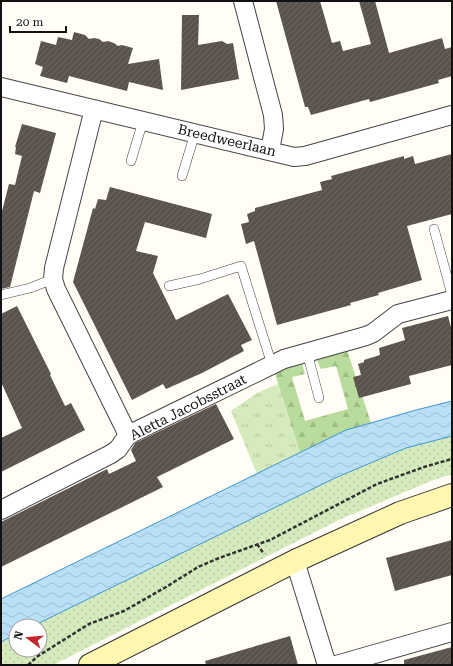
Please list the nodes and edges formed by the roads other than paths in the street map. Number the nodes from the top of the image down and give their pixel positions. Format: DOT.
graph roads {
  1 [pos="243,1"];
  2 [pos="1,87"];
  3 [pos="94,109"];
  4 [pos="452,115"];
  5 [pos="143,121"];
  6 [pos="195,133"];
  7 [pos="270,151"];
  8 [pos="131,161"];
  9 [pos="182,176"];
  10 [pos="434,229"];
  11 [pos="53,279"];
  12 [pos="169,286"];
  13 [pos="1,294"];
  14 [pos="452,295"];
  15 [pos="452,300"];
  16 [pos="307,352"];
  17 [pos="272,365"];
  18 [pos="319,398"];
  19 [pos="128,435"];
  20 [pos="452,495"];
  21 [pos="1,510"];
  22 [pos="295,561"];
  23 [pos="452,632"];
  24 [pos="90,665"];
  25 [pos="327,665"];
  26 [pos="336,665"];
  1 -- 7 [label="street"];
  2 -- 3 [label="street, Breedweerlaan"];
  3 -- 5 [label="street, Breedweerlaan"];
  3 -- 11 [label="street"];
  4 -- 7 [label="street, Breedweerlaan"];
  5 -- 6 [label="street, Breedweerlaan"];
  5 -- 8 [label="lane"];
  6 -- 7 [label="street, Breedweerlaan"];
  6 -- 9 [label="lane"];
  10 -- 14 [label="lane"];
  11 -- 13 [label="lane"];
  11 -- 19 [label="street"];
  12 -- 17 [label="lane"];
  15 -- 16 [label="street, Aletta Jacobsstraat"];
  16 -- 17 [label="street, Aletta Jacobsstraat"];
  16 -- 18 [label="lane"];
  17 -- 19 [label="street, Aletta Jacobsstraat"];
  19 -- 21 [label="street, Aletta Jacobsstraat"];
  20 -- 22 [label="street"];
  22 -- 24 [label="street"];
  22 -- 25 [label="street"];
  23 -- 26 [label="street"];
}
